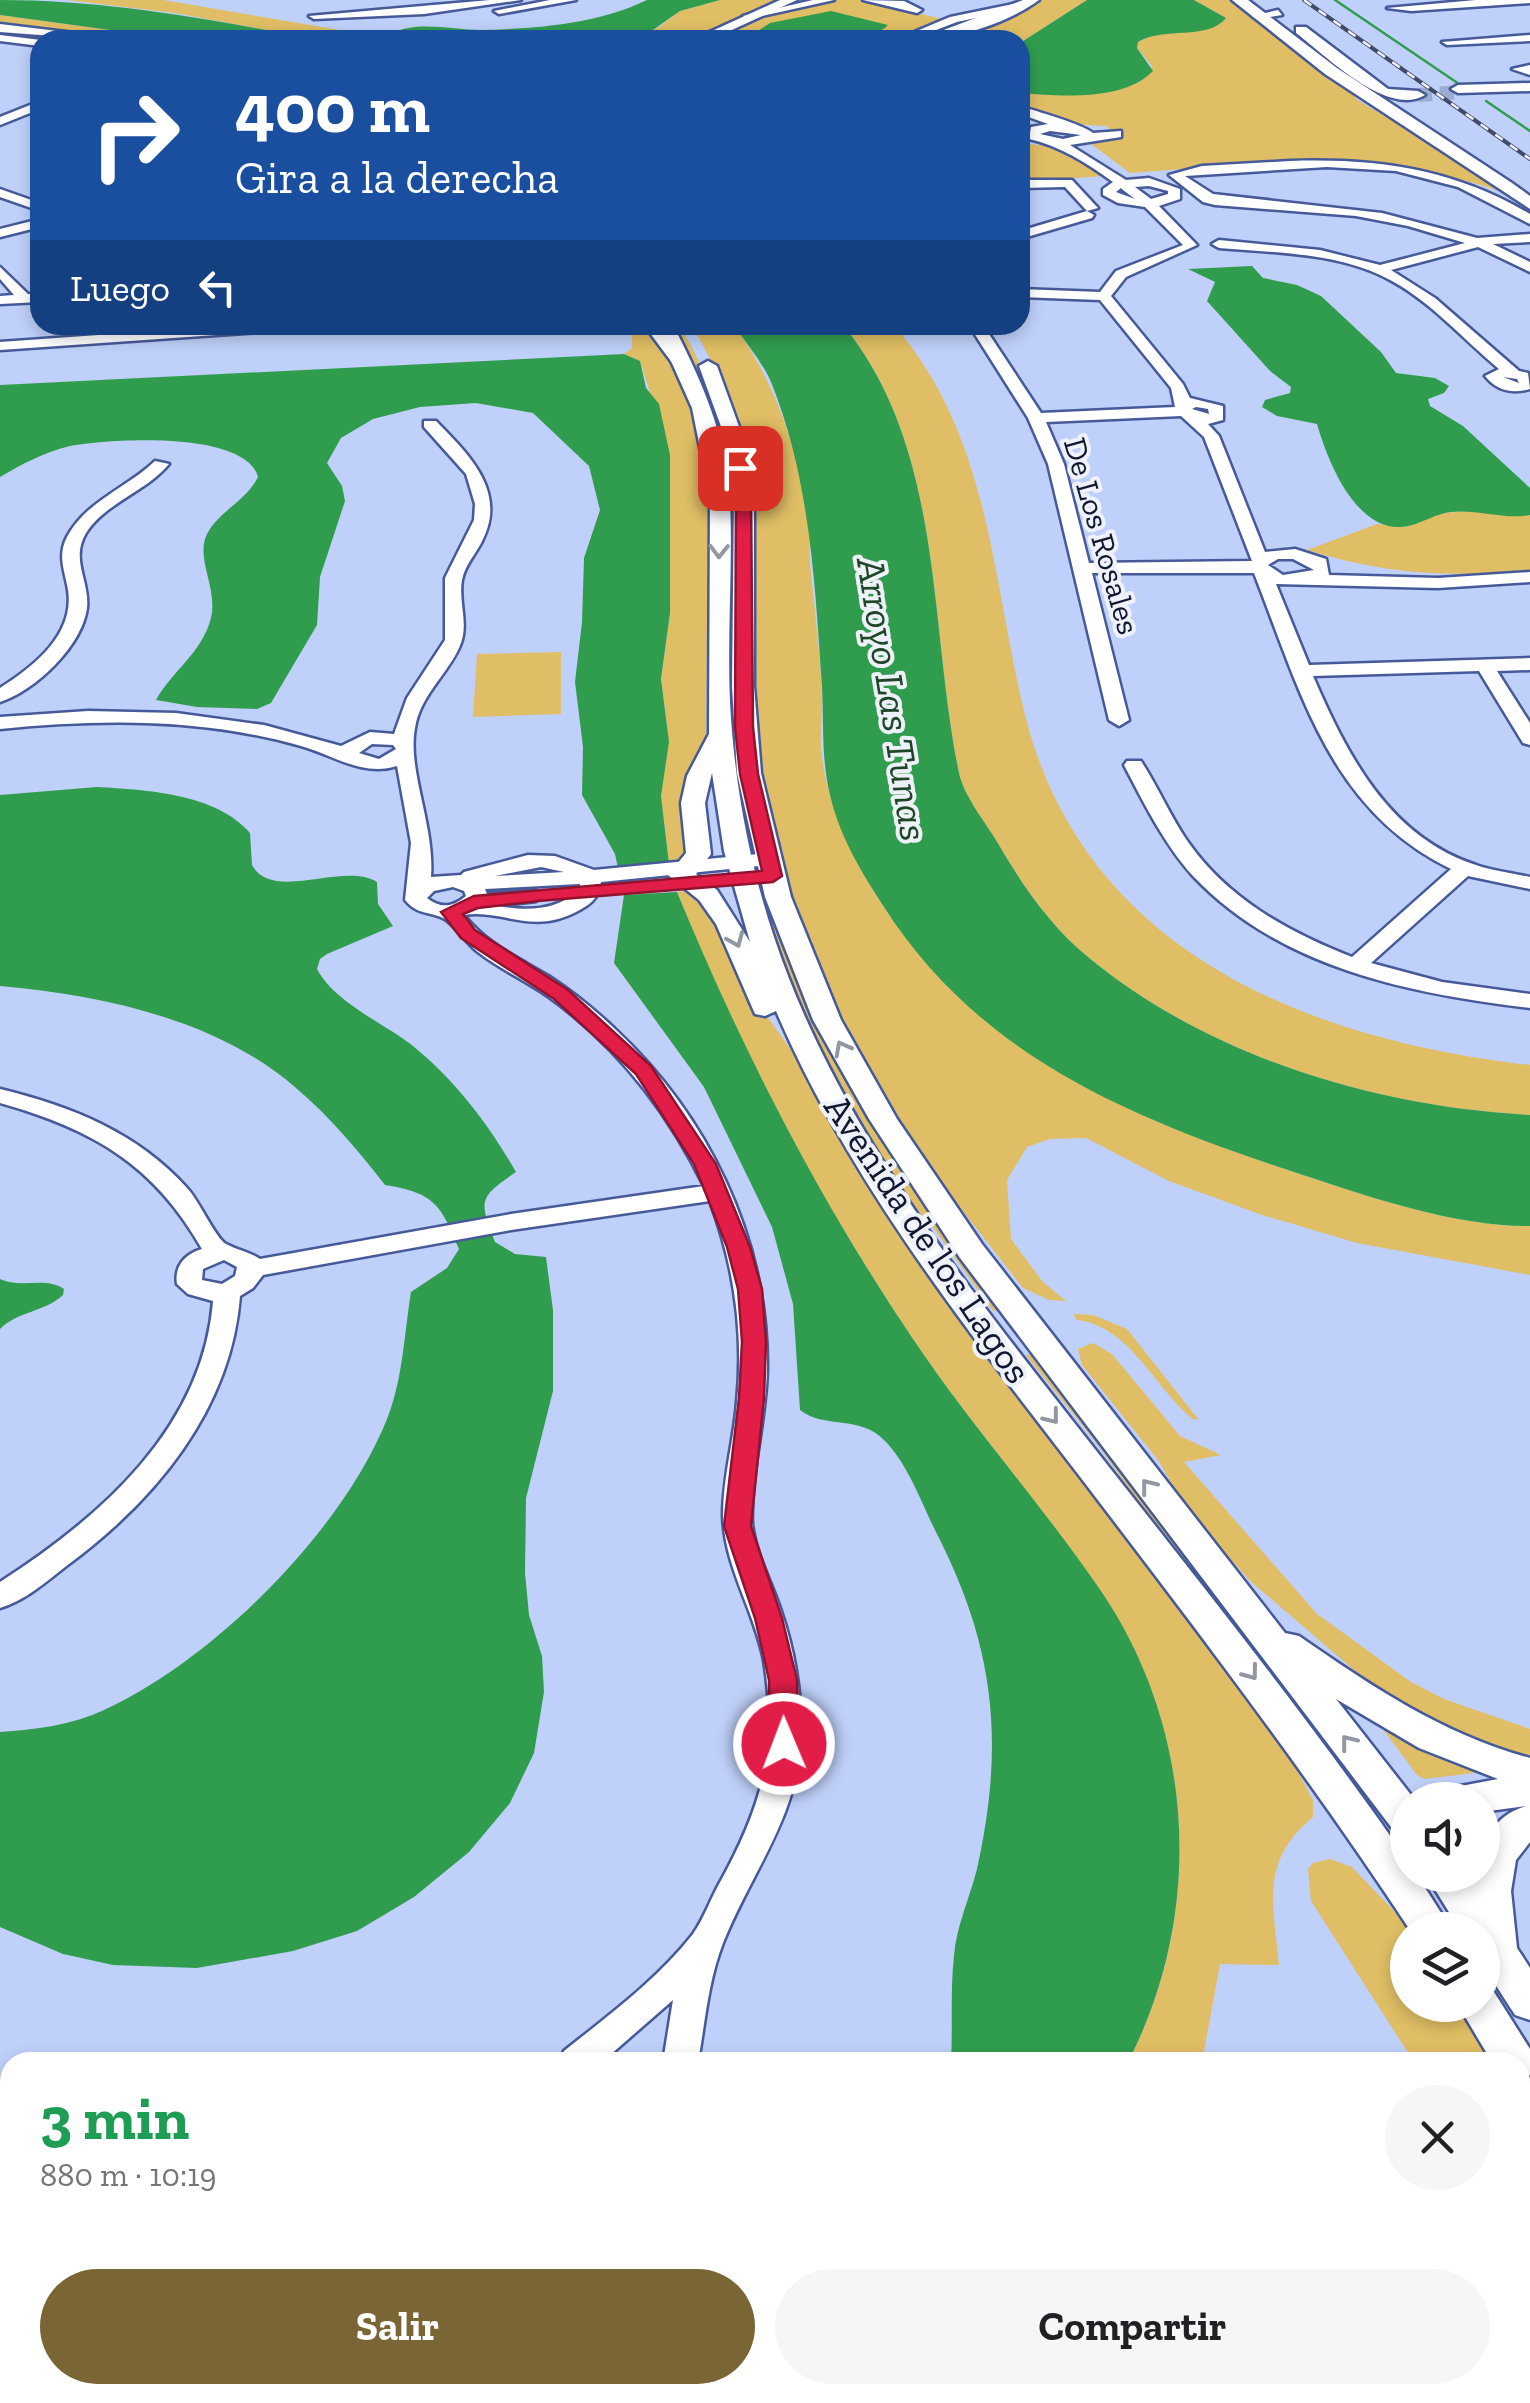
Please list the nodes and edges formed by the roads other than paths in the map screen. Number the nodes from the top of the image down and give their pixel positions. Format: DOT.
graph roads {
  1 [pos="516,0"];
  2 [pos="571,0"];
  3 [pos="787,0"];
  4 [pos="829,0"];
  5 [pos="1240,0"];
  6 [pos="1530,0"];
  7 [pos="873,1"];
  8 [pos="1028,3"];
  9 [pos="1258,8"];
  10 [pos="1411,8"];
  11 [pos="469,9"];
  12 [pos="314,16"];
  13 [pos="748,16"];
  14 [pos="954,19"];
  15 [pos="724,30"];
  16 [pos="926,30"];
  17 [pos="954,30"];
  18 [pos="0,33"];
  19 [pos="30,35"];
  20 [pos="1302,35"];
  21 [pos="30,36"];
  22 [pos="1530,38"];
  23 [pos="30,40"];
  24 [pos="1466,41"];
  25 [pos="1327,60"];
  26 [pos="1530,88"];
  27 [pos="1460,91"];
  28 [pos="1416,94"];
  29 [pos="0,105"];
  30 [pos="30,108"];
  31 [pos="30,111"];
  32 [pos="1030,113"];
  33 [pos="0,122"];
  34 [pos="1030,126"];
  35 [pos="1069,127"];
  36 [pos="1043,136"];
  37 [pos="1030,137"];
  38 [pos="1088,138"];
  39 [pos="1138,182"];
  40 [pos="1030,184"];
  41 [pos="1119,184"];
  42 [pos="0,190"];
  43 [pos="30,200"];
  44 [pos="1162,202"];
  45 [pos="1144,203"];
  46 [pos="1530,204"];
  47 [pos="1530,220"];
  48 [pos="30,228"];
  49 [pos="1030,232"];
  50 [pos="0,235"];
  51 [pos="1530,238"];
  52 [pos="1477,242"];
  53 [pos="1188,246"];
  54 [pos="1215,252"];
  55 [pos="1163,258"];
  56 [pos="1530,268"];
  57 [pos="1380,269"];
  58 [pos="0,272"];
  59 [pos="1030,293"];
  60 [pos="30,296"];
  61 [pos="1104,296"];
  62 [pos="30,298"];
  63 [pos="0,300"];
  64 [pos="118,335"];
  65 [pos="658,335"];
  66 [pos="669,335"];
  67 [pos="690,335"];
  68 [pos="982,335"];
  69 [pos="0,346"];
  70 [pos="692,377"];
  71 [pos="1519,382"];
  72 [pos="1178,387"];
  73 [pos="1214,410"];
  74 [pos="1187,411"];
  75 [pos="1036,418"];
  76 [pos="430,424"];
  77 [pos="1211,436"];
  78 [pos="161,464"];
  79 [pos="1244,513"];
  80 [pos="1310,557"];
  81 [pos="1260,566"];
  82 [pos="1082,568"];
  83 [pos="1530,576"];
  84 [pos="1298,580"];
  85 [pos="1438,583"];
  86 [pos="1274,594"];
  87 [pos="1530,664"];
  88 [pos="1485,666"];
  89 [pos="1303,670"];
  90 [pos="6,705"];
  91 [pos="1119,720"];
  92 [pos="719,737"];
  93 [pos="1530,739"];
  94 [pos="404,741"];
  95 [pos="362,750"];
  96 [pos="1134,765"];
  97 [pos="412,792"];
  98 [pos="425,852"];
  99 [pos="756,869"];
  100 [pos="1462,870"];
  101 [pos="678,876"];
  102 [pos="598,883"];
  103 [pos="1530,883"];
  104 [pos="420,890"];
  105 [pos="463,897"];
  106 [pos="1356,964"];
  107 [pos="1530,1000"];
  108 [pos="812,1066"];
  109 [pos="0,1096"];
  110 [pos="716,1192"];
  111 [pos="218,1253"];
  112 [pos="252,1269"];
  113 [pos="227,1291"];
  114 [pos="0,1597"];
  115 [pos="1257,1625"];
  116 [pos="1530,1773"];
  117 [pos="1530,1790"];
  118 [pos="1500,1794"];
  119 [pos="1390,1795"];
  120 [pos="1390,1819"];
  121 [pos="1530,1820"];
  122 [pos="1363,1825"];
  123 [pos="1458,1892"];
  124 [pos="1420,1912"];
  125 [pos="707,1940"];
  126 [pos="1502,1955"];
  127 [pos="1530,2002"];
  128 [pos="648,2004"];
  129 [pos="1489,2022"];
  130 [pos="685,2024"];
  131 [pos="589,2052"];
  132 [pos="682,2052"];
  133 [pos="1508,2052"];
  1 -- 11 [label="street"];
  2 -- 11 [label="street"];
  3 -- 13 [label="street"];
  4 -- 13 [label="street"];
  5 -- 9 [label="main road"];
  6 -- 10 [label="street"];
  7 -- 14 [label="street"];
  8 -- 14 [label="street"];
  8 -- 17 [label="street"];
  9 -- 20 [label="main road"];
  9 -- 20 [label="main road"];
  9 -- 25 [label="main road"];
  11 -- 12 [label="street"];
  13 -- 15 [label="street"];
  14 -- 16 [label="street"];
  18 -- 19 [label="street"];
  18 -- 21 [label="street"];
  18 -- 23 [label="street"];
  20 -- 25 [label="main road"];
  22 -- 24 [label="street"];
  25 -- 28 [label="street"];
  25 -- 46 [label="main road"];
  26 -- 27 [label="street"];
  29 -- 30 [label="street"];
  31 -- 33 [label="street"];
  32 -- 35 [label="street"];
  34 -- 36 [label="street"];
  35 -- 36 [label="street"];
  35 -- 38 [label="street"];
  35 -- 38 [label="street"];
  36 -- 37 [label="street"];
  36 -- 38 [label="street"];
  36 -- 41 [label="street"];
  38 -- 39 [label="street"];
  39 -- 41 [label="street"];
  39 -- 44 [label="street"];
  40 -- 49 [label="street"];
  41 -- 45 [label="street"];
  42 -- 43 [label="street"];
  44 -- 45 [label="street"];
  44 -- 54 [label="street"];
  45 -- 53 [label="street"];
  47 -- 52 [label="street"];
  48 -- 50 [label="street"];
  51 -- 52 [label="street"];
  52 -- 56 [label="street"];
  52 -- 57 [label="street"];
  53 -- 54 [label="street"];
  53 -- 55 [label="street"];
  54 -- 55 [label="street"];
  54 -- 57 [label="street"];
  55 -- 61 [label="street"];
  57 -- 71 [label="street"];
  58 -- 60 [label="street"];
  59 -- 61 [label="street"];
  61 -- 72 [label="street"];
  62 -- 63 [label="street"];
  64 -- 69 [label="street"];
  65 -- 70 [label="street"];
  66 -- 70 [label="street, Avenida de los Lagos"];
  67 -- 99 [label="street, Avenida de los Lagos"];
  68 -- 75 [label="street, De Los Rosales"];
  70 -- 92 [label="street, Avenida de los Lagos, one-way"];
  72 -- 73 [label="street"];
  72 -- 74 [label="street"];
  73 -- 74 [label="street"];
  73 -- 77 [label="street"];
  74 -- 75 [label="street"];
  74 -- 77 [label="street"];
  75 -- 82 [label="street, De Los Rosales"];
  76 -- 94 [label="street"];
  77 -- 79 [label="street"];
  78 -- 90 [label="street"];
  79 -- 80 [label="street"];
  79 -- 81 [label="street"];
  80 -- 81 [label="street"];
  80 -- 84 [label="street"];
  80 -- 85 [label="street"];
  81 -- 82 [label="street"];
  81 -- 84 [label="street"];
  81 -- 86 [label="street"];
  82 -- 91 [label="street, De Los Rosales"];
  83 -- 85 [label="street"];
  84 -- 85 [label="street"];
  84 -- 86 [label="street"];
  86 -- 89 [label="street"];
  87 -- 88 [label="street"];
  88 -- 89 [label="street"];
  88 -- 93 [label="street"];
  89 -- 100 [label="street"];
  90 -- 95 [label="street"];
  92 -- 99 [label="street, Avenida de los Lagos"];
  92 -- 101 [label="street"];
  94 -- 95 [label="street"];
  94 -- 95 [label="street"];
  94 -- 97 [label="street"];
  95 -- 97 [label="street"];
  96 -- 106 [label="street"];
  97 -- 98 [label="street"];
  98 -- 104 [label="street"];
  98 -- 105 [label="street"];
  99 -- 101 [label="street"];
  99 -- 108 [label="street, Avenida de los Lagos"];
  115 -- 99 [label="street, Avenida de los Lagos, one-way"];
  100 -- 103 [label="street"];
  100 -- 106 [label="street"];
  101 -- 102 [label="street"];
  101 -- 108 [label="street, one-way"];
  102 -- 105 [label="street"];
  102 -- 105 [label="street"];
  104 -- 105 [label="street"];
  104 -- 105 [label="street"];
  105 -- 110 [label="street"];
  106 -- 107 [label="street"];
  108 -- 122 [label="street, Avenida de los Lagos, one-way"];
  109 -- 111 [label="street"];
  110 -- 112 [label="street"];
  110 -- 125 [label="street"];
  111 -- 112 [label="street"];
  111 -- 113 [label="street"];
  112 -- 113 [label="street"];
  113 -- 114 [label="street"];
  115 -- 116 [label="street"];
  119 -- 115 [label="street, Avenida de los Lagos, one-way"];
  117 -- 118 [label="street"];
  120 -- 122 [label="street"];
  121 -- 126 [label="street"];
  122 -- 124 [label="street, Avenida de los Lagos"];
  123 -- 126 [label="street"];
  125 -- 128 [label="street"];
  125 -- 130 [label="street"];
  126 -- 127 [label="street"];
  128 -- 130 [label="street"];
  128 -- 131 [label="street"];
  129 -- 133 [label="street"];
  130 -- 132 [label="street"];
}
